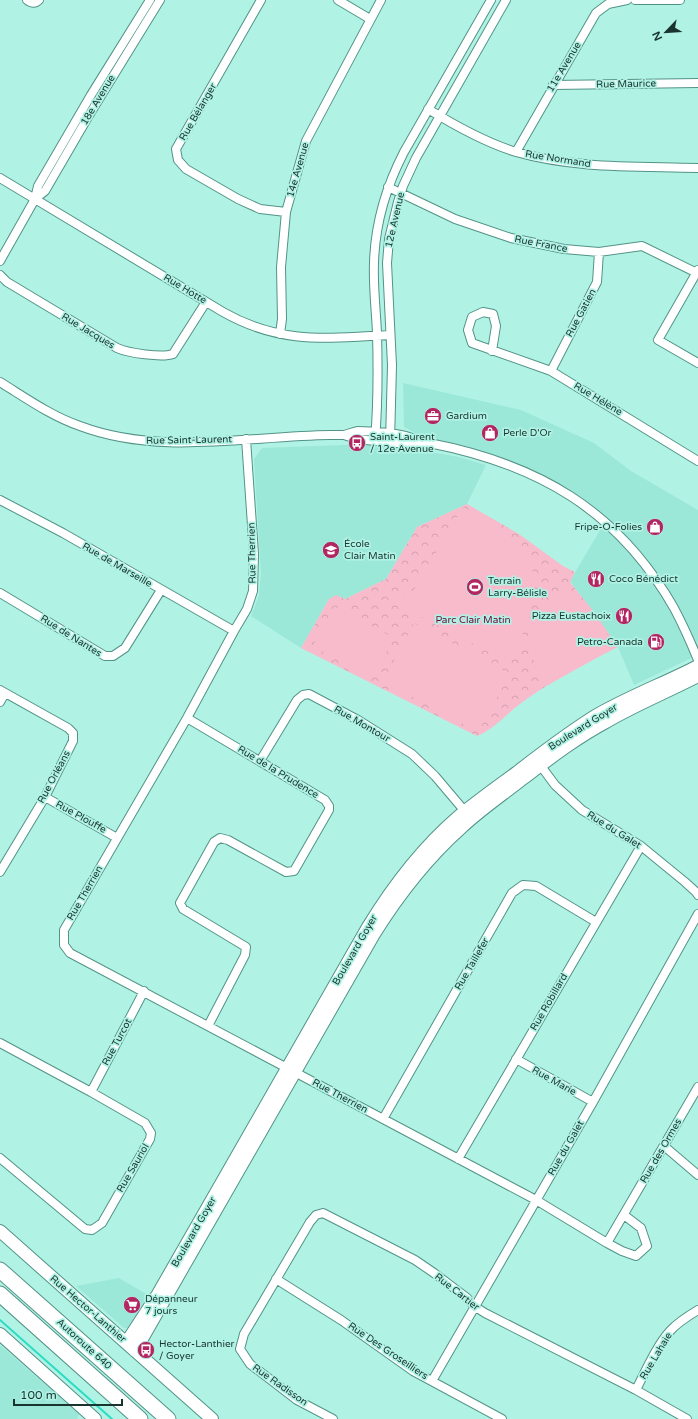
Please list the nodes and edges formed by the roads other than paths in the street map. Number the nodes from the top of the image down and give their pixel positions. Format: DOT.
graph roads {
  1 [pos="27,0"];
  2 [pos="40,0"];
  3 [pos="150,0"];
  4 [pos="160,0"];
  5 [pos="262,0"];
  6 [pos="338,0"];
  7 [pos="381,0"];
  8 [pos="491,0"];
  9 [pos="506,0"];
  10 [pos="627,0"];
  11 [pos="635,0"];
  12 [pos="680,0"];
  13 [pos="370,19"];
  14 [pos="698,83"];
  15 [pos="553,85"];
  16 [pos="428,109"];
  17 [pos="439,116"];
  18 [pos="516,152"];
  19 [pos="698,168"];
  20 [pos="0,178"];
  21 [pos="388,187"];
  22 [pos="400,193"];
  23 [pos="35,199"];
  24 [pos="286,212"];
  25 [pos="599,252"];
  26 [pos="0,261"];
  27 [pos="697,272"];
  28 [pos="0,275"];
  29 [pos="206,302"];
  30 [pos="280,334"];
  31 [pos="390,335"];
  32 [pos="377,336"];
  33 [pos="492,351"];
  34 [pos="698,363"];
  35 [pos="551,370"];
  36 [pos="0,382"];
  37 [pos="375,436"];
  38 [pos="390,438"];
  39 [pos="246,439"];
  40 [pos="698,461"];
  41 [pos="0,500"];
  42 [pos="161,590"];
  43 [pos="0,593"];
  44 [pos="234,631"];
  45 [pos="698,660"];
  46 [pos="698,666"];
  47 [pos="698,676"];
  48 [pos="2,692"];
  49 [pos="0,702"];
  50 [pos="187,718"];
  51 [pos="260,762"];
  52 [pos="538,762"];
  53 [pos="45,797"];
  54 [pos="468,815"];
  55 [pos="117,838"];
  56 [pos="641,846"];
  57 [pos="0,872"];
  58 [pos="698,895"];
  59 [pos="697,919"];
  60 [pos="596,922"];
  61 [pos="144,991"];
  62 [pos="208,1026"];
  63 [pos="0,1043"];
  64 [pos="516,1059"];
  65 [pos="291,1070"];
  66 [pos="698,1087"];
  67 [pos="91,1092"];
  68 [pos="593,1102"];
  69 [pos="383,1119"];
  70 [pos="664,1146"];
  71 [pos="0,1158"];
  72 [pos="458,1159"];
  73 [pos="698,1174"];
  74 [pos="536,1200"];
  75 [pos="624,1215"];
  76 [pos="0,1231"];
  77 [pos="608,1243"];
  78 [pos="0,1270"];
  79 [pos="276,1279"];
  80 [pos="0,1294"];
  81 [pos="474,1306"];
  82 [pos="698,1310"];
  83 [pos="0,1334"];
  84 [pos="131,1347"];
  85 [pos="432,1381"];
  86 [pos="636,1390"];
  87 [pos="90,1417"];
  88 [pos="140,1419"];
  89 [pos="168,1419"];
  90 [pos="212,1419"];
  91 [pos="333,1419"];
  92 [pos="502,1419"];
  93 [pos="687,1419"];
  1 -- 2 [label="street"];
  3 -- 23 [label="street, 18e Avenue"];
  4 -- 23 [label="street, 18e Avenue"];
  5 -- 24 [label="street, Rue Bélanger"];
  6 -- 13 [label="street"];
  7 -- 13 [label="street, 14e Avenue"];
  8 -- 16 [label="street, 12e Avenue"];
  9 -- 17 [label="street, 12e Avenue"];
  10 -- 15 [label="street, 11e Avenue"];
  11 -- 12 [label="street"];
  13 -- 24 [label="street, 14e Avenue"];
  14 -- 15 [label="street, Rue Maurice"];
  15 -- 18 [label="street, 11e Avenue"];
  16 -- 17 [label="street, Rue Normand"];
  16 -- 21 [label="street, 12e Avenue"];
  17 -- 18 [label="street, Rue Normand"];
  17 -- 22 [label="street, 12e Avenue"];
  18 -- 19 [label="street, Rue Normand"];
  20 -- 23 [label="street, Rue Hotte"];
  21 -- 22 [label="street, Rue France"];
  21 -- 32 [label="street, 12e Avenue"];
  22 -- 25 [label="street, Rue France"];
  22 -- 31 [label="street, 12e Avenue"];
  23 -- 26 [label="street, 18e Avenue"];
  23 -- 29 [label="street, Rue Hotte"];
  24 -- 30 [label="street, 14e Avenue"];
  25 -- 27 [label="street, Rue France"];
  25 -- 35 [label="street, Rue Gatien"];
  27 -- 34 [label="street"];
  28 -- 29 [label="street, Rue Jacques"];
  29 -- 30 [label="street, Rue Hotte"];
  30 -- 32 [label="street, Rue Hotte"];
  31 -- 32 [label="street, Rue Hotte"];
  31 -- 38 [label="street, 12e Avenue"];
  32 -- 37 [label="street, 12e Avenue"];
  33 -- 33 [label="street, Rue Hélène"];
  33 -- 35 [label="street, Rue Hélène"];
  35 -- 40 [label="street, Rue Hélène"];
  36 -- 39 [label="street, Rue Saint-Laurent"];
  37 -- 38 [label="street, Rue Saint-Laurent"];
  37 -- 39 [label="street, Rue Saint-Laurent"];
  38 -- 45 [label="street, Rue Saint-Laurent"];
  39 -- 44 [label="street, Rue Therrien"];
  41 -- 42 [label="street, Rue de Marseille"];
  42 -- 43 [label="street, Rue de Nantes"];
  42 -- 44 [label="street, Rue de Marseille"];
  44 -- 50 [label="street, Rue Therrien"];
  46 -- 52 [label="street, Boulevard Goyer"];
  47 -- 52 [label="street, Boulevard Goyer"];
  48 -- 49 [label="street"];
  48 -- 53 [label="street, Rue Orléans"];
  50 -- 51 [label="street, Rue de la Prudence"];
  50 -- 55 [label="street, Rue Therrien"];
  51 -- 54 [label="street, Rue Montour"];
  51 -- 62 [label="street, Rue de la Prudence"];
  52 -- 54 [label="street, Boulevard Goyer"];
  52 -- 56 [label="street, Rue du Galet"];
  53 -- 55 [label="street, Rue Plouffe"];
  53 -- 57 [label="street, Rue Orléans"];
  54 -- 65 [label="street, Boulevard Goyer"];
  55 -- 61 [label="street, Rue Therrien"];
  56 -- 58 [label="street, Rue du Galet"];
  56 -- 60 [label="street, Rue Robillard"];
  59 -- 68 [label="street, Rue du Galet"];
  60 -- 64 [label="street, Rue Robillard"];
  60 -- 69 [label="street, Rue Taillefer"];
  61 -- 62 [label="street, Rue Therrien"];
  61 -- 67 [label="street, Rue Turcot"];
  62 -- 65 [label="street, Rue Therrien"];
  63 -- 67 [label="street, Rue Sauriol"];
  64 -- 68 [label="street, Rue Marie"];
  64 -- 72 [label="street, Rue Robillard"];
  65 -- 69 [label="street, Rue Therrien"];
  65 -- 84 [label="street, Boulevard Goyer"];
  66 -- 70 [label="street, Rue des Ormes"];
  67 -- 71 [label="street, Rue Sauriol"];
  68 -- 74 [label="street, Rue du Galet"];
  69 -- 72 [label="street, Rue Therrien"];
  70 -- 73 [label="street"];
  70 -- 75 [label="street, Rue des Ormes"];
  72 -- 74 [label="street, Rue Therrien"];
  74 -- 77 [label="street"];
  74 -- 81 [label="street, Rue du Galet"];
  75 -- 77 [label="street, Rue des Ormes"];
  75 -- 77 [label="street"];
  76 -- 84 [label="street, Rue Hector-Lanthier"];
  78 -- 89 [label="highway, Autoroute 640"];
  79 -- 81 [label="street, Rue Cartier"];
  79 -- 85 [label="street, Rue Des Groseilliers"];
  79 -- 91 [label="street, Rue Radisson"];
  80 -- 88 [label="highway, Autoroute 640"];
  81 -- 85 [label="street, Rue du Galet"];
  81 -- 86 [label="street, Rue Cartier"];
  82 -- 86 [label="street, Rue Lahaie"];
  83 -- 87 [label="street"];
  84 -- 90 [label="street, Rue Hector-Lanthier"];
  85 -- 92 [label="street, Rue Des Groseilliers"];
  86 -- 93 [label="street, Rue Cartier"];
}
